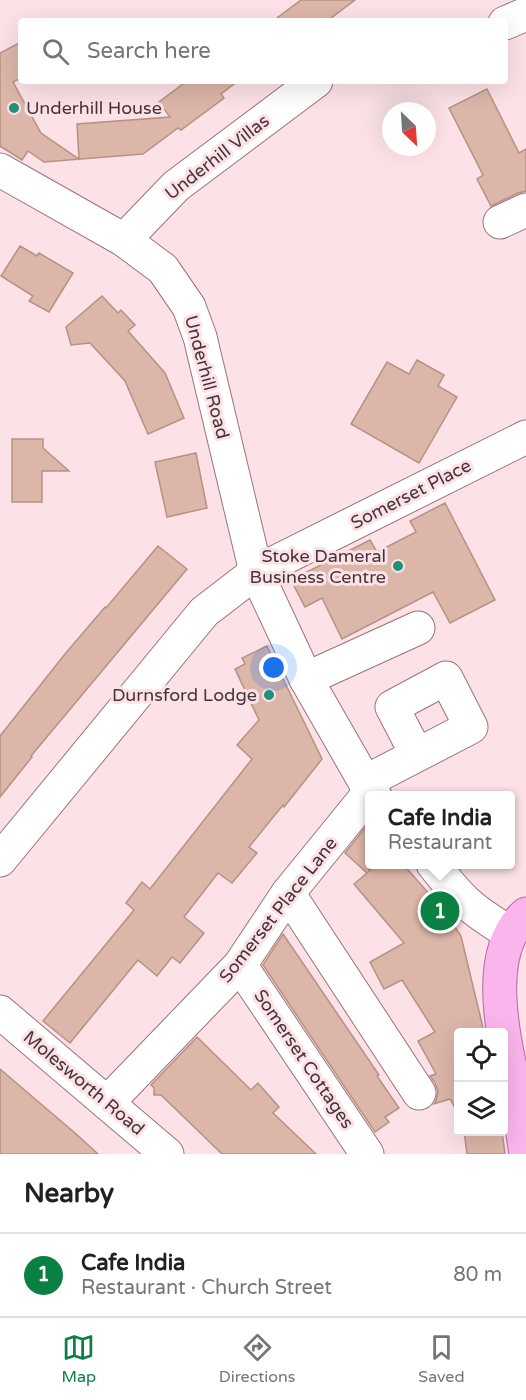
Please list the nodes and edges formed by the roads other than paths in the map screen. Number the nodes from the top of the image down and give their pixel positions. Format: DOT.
graph roads {
  1 [pos="526,14"];
  2 [pos="508,22"];
  3 [pos="312,84"];
  4 [pos="0,170"];
  5 [pos="124,240"];
  6 [pos="526,437"];
  7 [pos="256,572"];
  8 [pos="418,628"];
  9 [pos="306,679"];
  10 [pos="417,755"];
  11 [pos="370,790"];
  12 [pos="365,796"];
  13 [pos="0,860"];
  14 [pos="437,869"];
  15 [pos="288,893"];
  16 [pos="518,924"];
  17 [pos="240,965"];
  18 [pos="0,1011"];
  19 [pos="419,1093"];
  20 [pos="107,1103"];
  21 [pos="167,1154"];
  22 [pos="367,1154"];
  23 [pos="526,1154"];
  1 -- 2 [label="street"];
  3 -- 5 [label="street, Underhill Villas"];
  4 -- 5 [label="street, Underhill Road"];
  5 -- 7 [label="street, Underhill Road"];
  6 -- 7 [label="street, Somerset Place"];
  7 -- 9 [label="street, Underhill Road"];
  7 -- 13 [label="street, Somerset Place"];
  8 -- 9 [label="street"];
  9 -- 11 [label="street, Underhill Road"];
  10 -- 11 [label="street"];
  12 -- 15 [label="street, Somerset Place Lane"];
  14 -- 16 [label="street"];
  15 -- 17 [label="street, Somerset Place Lane"];
  15 -- 19 [label="street"];
  16 -- 23 [label="main road"];
  17 -- 20 [label="street, Somerset Place Lane"];
  17 -- 22 [label="street, Somerset Cottages"];
  18 -- 20 [label="street, Molesworth Road"];
  20 -- 21 [label="street, Molesworth Road"];
}
